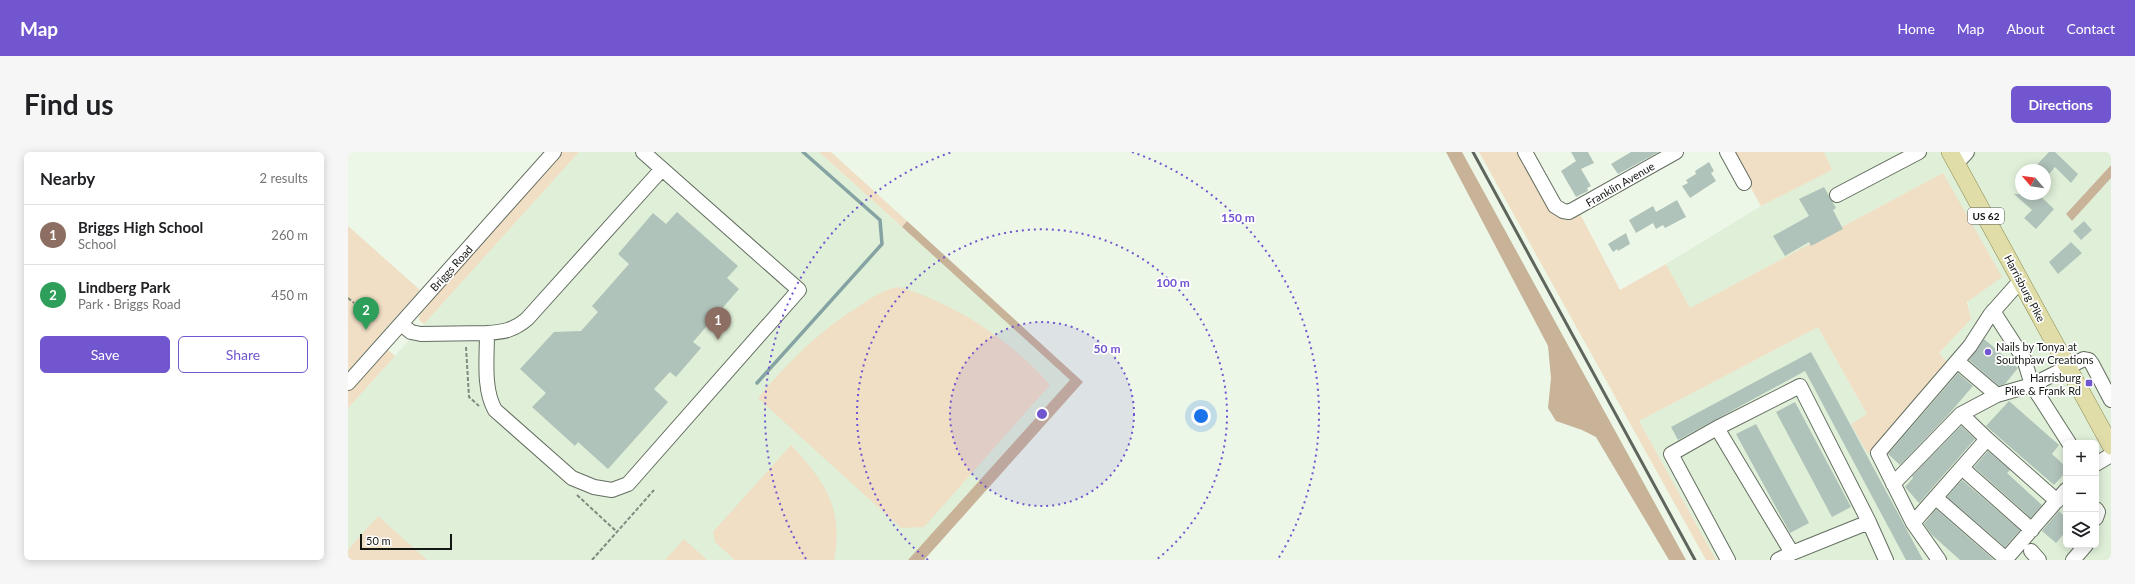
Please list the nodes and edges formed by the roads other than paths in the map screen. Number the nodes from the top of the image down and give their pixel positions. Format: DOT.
graph roads {
  1 [pos="553,152"];
  2 [pos="643,152"];
  3 [pos="1525,152"];
  4 [pos="1676,152"];
  5 [pos="1728,152"];
  6 [pos="1920,152"];
  7 [pos="1958,156"];
  8 [pos="662,169"];
  9 [pos="1744,183"];
  10 [pos="1838,195"];
  11 [pos="2021,280"];
  12 [pos="1993,311"];
  13 [pos="401,324"];
  14 [pos="487,334"];
  15 [pos="1957,361"];
  16 [pos="2068,367"];
  17 [pos="348,383"];
  18 [pos="2032,385"];
  19 [pos="1996,395"];
  20 [pos="2111,400"];
  21 [pos="1961,414"];
  22 [pos="1716,428"];
  23 [pos="1987,439"];
  24 [pos="2066,440"];
  25 [pos="2110,445"];
  26 [pos="2099,460"];
  27 [pos="1962,468"];
  28 [pos="1893,484"];
  29 [pos="2062,496"];
  30 [pos="1936,498"];
  31 [pos="1869,522"];
  32 [pos="1913,523"];
  33 [pos="2032,530"];
  34 [pos="2083,548"];
  35 [pos="1792,553"];
  36 [pos="1728,560"];
  37 [pos="1778,560"];
  38 [pos="1886,560"];
  39 [pos="1939,560"];
  40 [pos="2005,560"];
  41 [pos="2073,560"];
  1 -- 13 [label="street, Briggs Road"];
  2 -- 8 [label="street"];
  3 -- 4 [label="street, Franklin Avenue"];
  5 -- 9 [label="street"];
  6 -- 10 [label="street"];
  7 -- 11 [label="main road, Harrisburg Pike / US 62"];
  8 -- 14 [label="street"];
  8 -- 14 [label="street"];
  11 -- 12 [label="street"];
  11 -- 16 [label="main road, Harrisburg Pike / US 62"];
  12 -- 15 [label="street"];
  12 -- 18 [label="street"];
  13 -- 14 [label="street"];
  13 -- 17 [label="street, Briggs Road"];
  15 -- 19 [label="street"];
  15 -- 28 [label="street"];
  16 -- 18 [label="street"];
  16 -- 20 [label="street"];
  16 -- 25 [label="main road, Harrisburg Pike / US 62"];
  18 -- 19 [label="street"];
  18 -- 24 [label="street"];
  19 -- 21 [label="street"];
  21 -- 23 [label="street"];
  21 -- 28 [label="street"];
  22 -- 31 [label="street"];
  22 -- 35 [label="street"];
  22 -- 36 [label="street"];
  23 -- 27 [label="street"];
  23 -- 29 [label="street"];
  25 -- 26 [label="street"];
  27 -- 30 [label="street"];
  27 -- 33 [label="street"];
  28 -- 32 [label="street"];
  29 -- 33 [label="street"];
  30 -- 32 [label="street"];
  30 -- 40 [label="street"];
  31 -- 35 [label="street"];
  31 -- 38 [label="street"];
  32 -- 39 [label="street"];
  33 -- 40 [label="street"];
  34 -- 41 [label="street"];
  35 -- 37 [label="street"];
}
